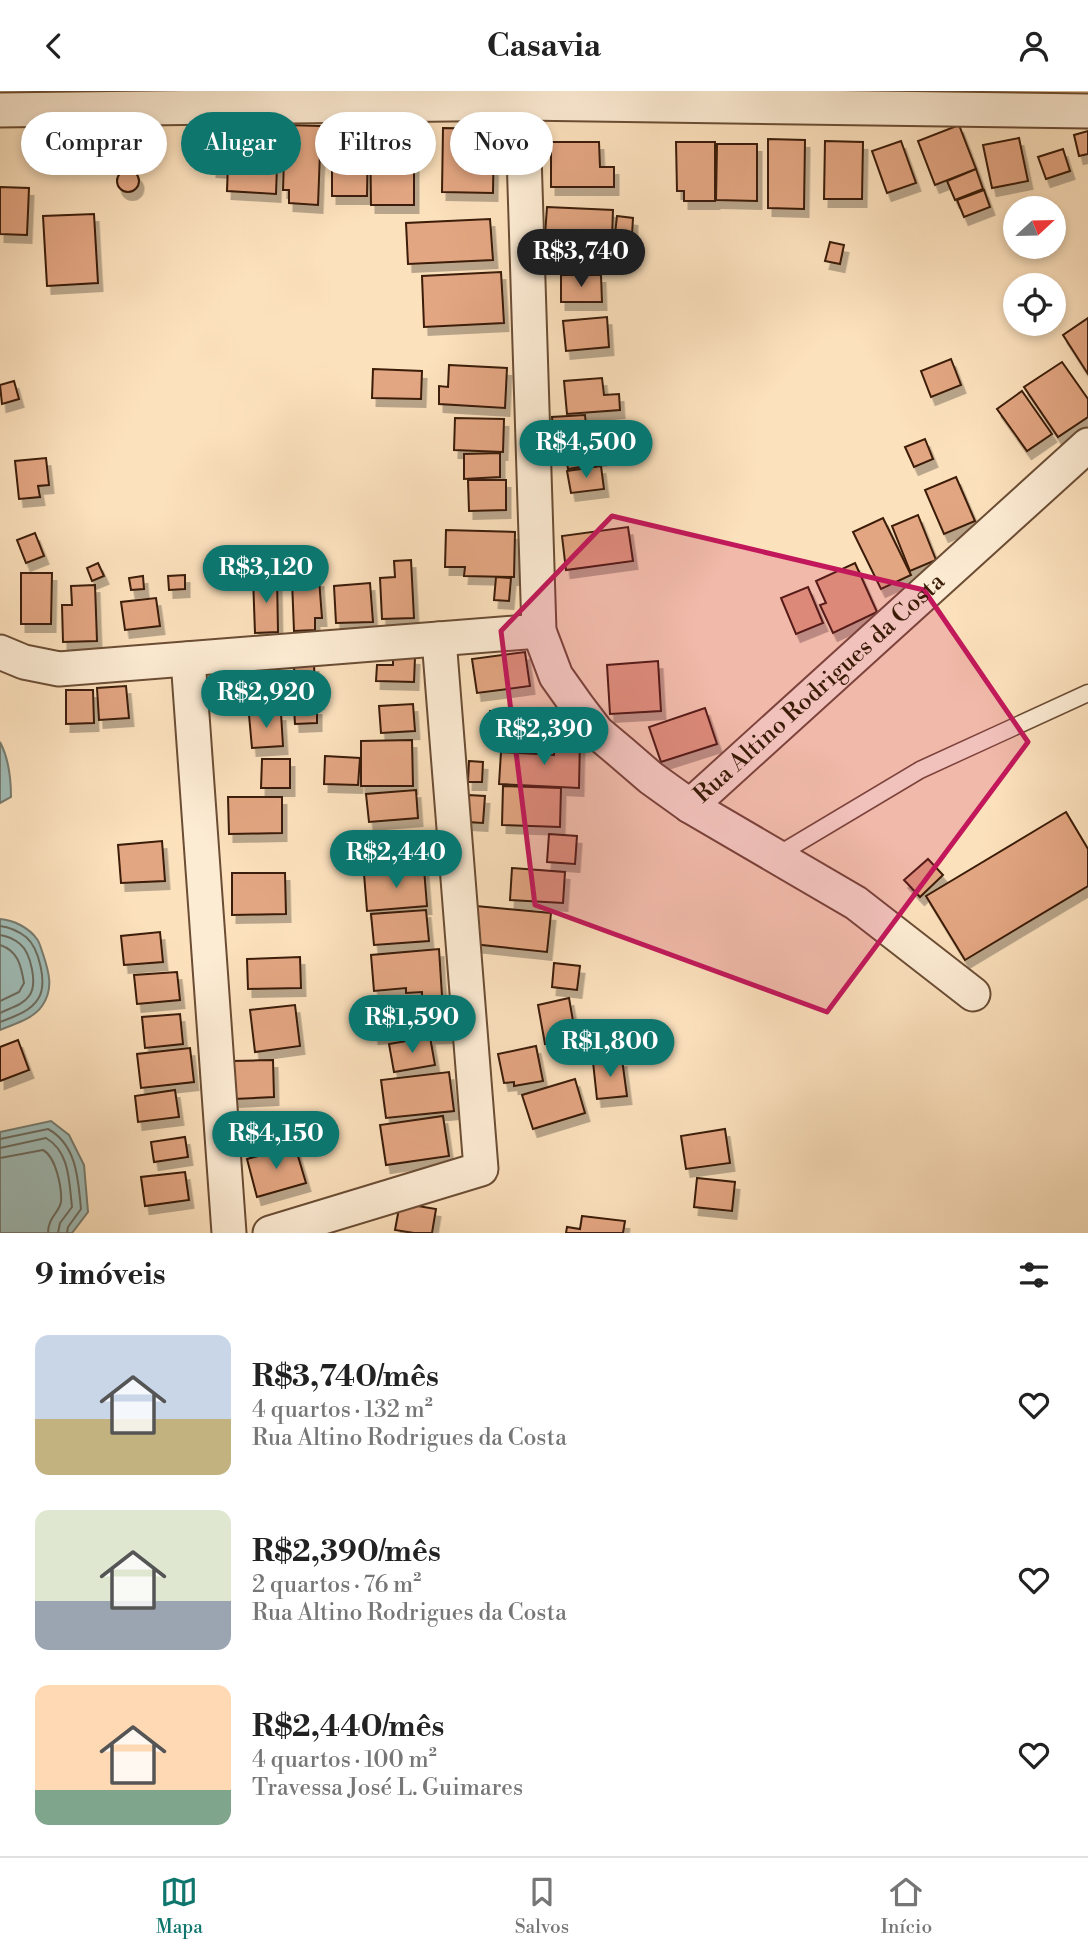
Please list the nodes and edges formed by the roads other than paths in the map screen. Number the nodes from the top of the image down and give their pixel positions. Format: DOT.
graph roads {
  1 [pos="522,97"];
  2 [pos="56,100"];
  3 [pos="0,110"];
  4 [pos="1088,111"];
  5 [pos="1088,445"];
  6 [pos="539,631"];
  7 [pos="439,639"];
  8 [pos="0,652"];
  9 [pos="188,659"];
  10 [pos="1088,694"];
  11 [pos="690,806"];
  12 [pos="776,856"];
  13 [pos="974,994"];
  14 [pos="229,1233"];
  15 [pos="270,1233"];
  1 -- 2 [label="street"];
  1 -- 4 [label="street"];
  1 -- 6 [label="street, Rua Altino Rodrigues da Costa"];
  2 -- 3 [label="street"];
  5 -- 11 [label="street, Rua Altino Rodrigues da Costa"];
  6 -- 7 [label="street"];
  6 -- 11 [label="street, Rua Altino Rodrigues da Costa"];
  7 -- 9 [label="street"];
  7 -- 15 [label="street"];
  8 -- 9 [label="street"];
  9 -- 14 [label="street"];
  10 -- 12 [label="lane"];
  11 -- 12 [label="street"];
  12 -- 13 [label="street"];
}
